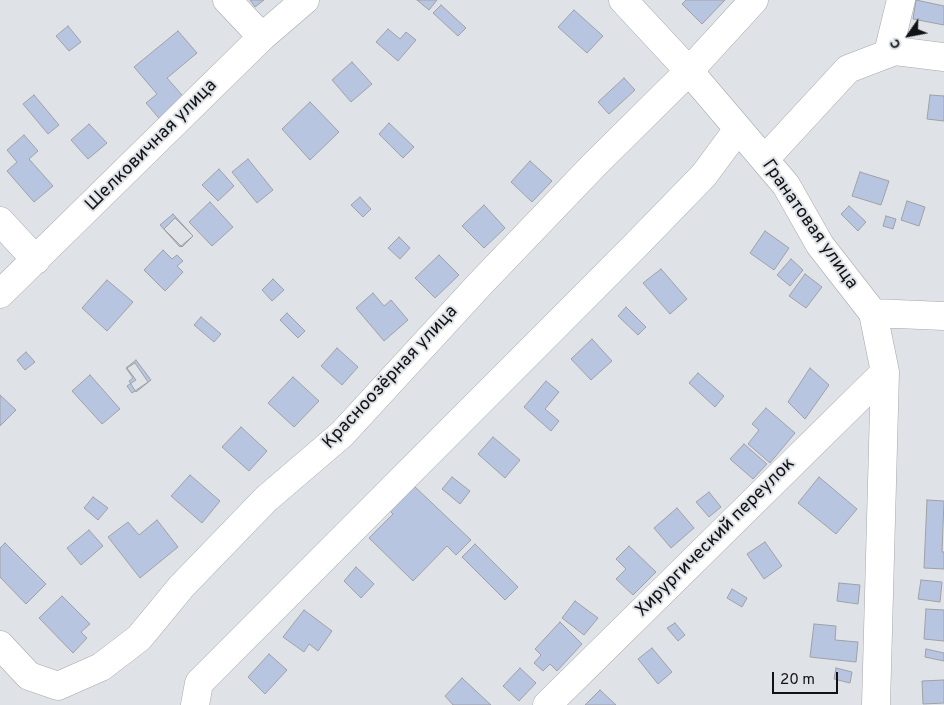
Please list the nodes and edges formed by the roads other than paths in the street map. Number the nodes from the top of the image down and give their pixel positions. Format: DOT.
graph roads {
  1 [pos="227,0"];
  2 [pos="304,0"];
  3 [pos="624,0"];
  4 [pos="754,0"];
  5 [pos="901,0"];
  6 [pos="262,37"];
  7 [pos="888,53"];
  8 [pos="944,57"];
  9 [pos="689,71"];
  10 [pos="738,129"];
  11 [pos="765,159"];
  12 [pos="0,222"];
  13 [pos="36,260"];
  14 [pos="0,294"];
  15 [pos="872,313"];
  16 [pos="944,316"];
  17 [pos="885,372"];
  18 [pos="0,645"];
  19 [pos="197,694"];
  20 [pos="547,705"];
  21 [pos="876,705"];
  1 -- 6 [label="street"];
  2 -- 6 [label="street, Шелковичная улица"];
  3 -- 9 [label="street, Гранатовая улица"];
  4 -- 9 [label="street, Красноозёрная улица"];
  5 -- 7 [label="street"];
  6 -- 13 [label="street, Шелковичная улица"];
  7 -- 8 [label="street"];
  7 -- 11 [label="street"];
  9 -- 10 [label="street, Гранатовая улица"];
  9 -- 18 [label="street, Красноозёрная улица"];
  10 -- 11 [label="street, Гранатовая улица"];
  10 -- 19 [label="street"];
  11 -- 15 [label="street, Гранатовая улица"];
  12 -- 13 [label="street"];
  13 -- 14 [label="street, Шелковичная улица"];
  15 -- 16 [label="street"];
  15 -- 17 [label="street, Гранатовая улица"];
  17 -- 20 [label="street, Хирургический переулок"];
  17 -- 21 [label="street, Гранатовая улица"];
}
